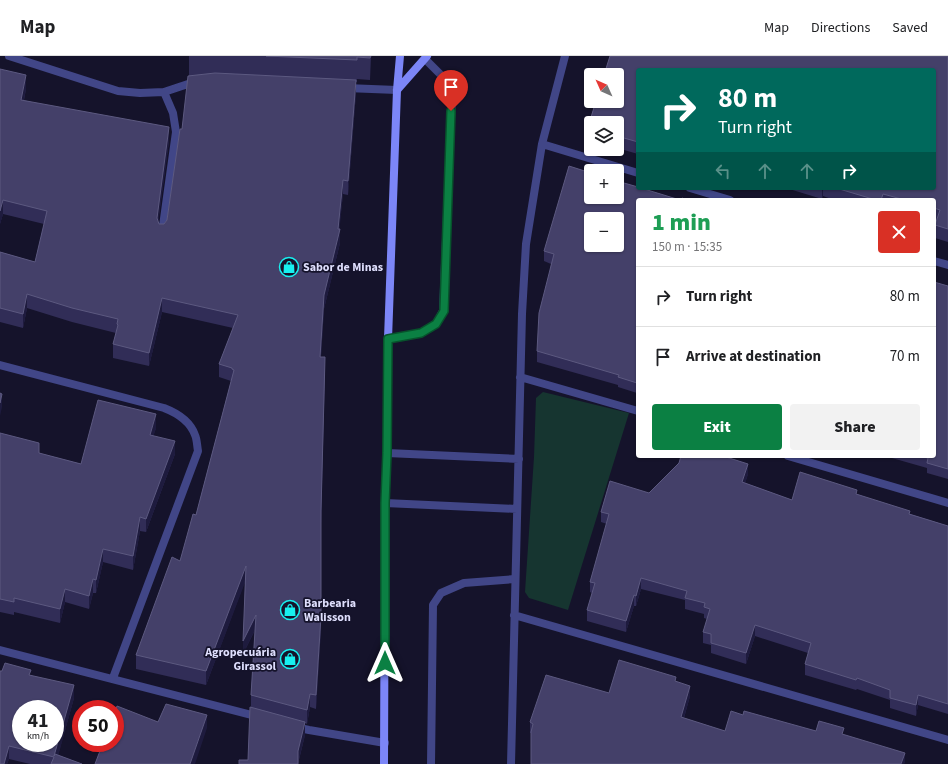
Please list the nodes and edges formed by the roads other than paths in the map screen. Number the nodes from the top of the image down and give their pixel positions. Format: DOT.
graph roads {
  1 [pos="9,56"];
  2 [pos="400,56"];
  3 [pos="565,56"];
  4 [pos="426,58"];
  5 [pos="208,82"];
  6 [pos="334,87"];
  7 [pos="397,90"];
  8 [pos="164,92"];
  9 [pos="542,144"];
  10 [pos="636,171"];
  11 [pos="697,190"];
  12 [pos="723,198"];
  13 [pos="162,233"];
  14 [pos="936,262"];
  15 [pos="948,265"];
  16 [pos="388,339"];
  17 [pos="0,366"];
  18 [pos="520,376"];
  19 [pos="636,411"];
  20 [pos="387,453"];
  21 [pos="795,458"];
  22 [pos="519,459"];
  23 [pos="385,503"];
  24 [pos="948,503"];
  25 [pos="517,509"];
  26 [pos="515,579"];
  27 [pos="514,615"];
  28 [pos="0,650"];
  29 [pos="113,678"];
  30 [pos="263,718"];
  31 [pos="286,724"];
  32 [pos="948,740"];
  33 [pos="385,743"];
  34 [pos="384,764"];
  35 [pos="431,764"];
  36 [pos="511,764"];
  1 -- 8 [label="street"];
  2 -- 7 [label="main road"];
  3 -- 9 [label="street"];
  4 -- 7 [label="main road"];
  4 -- 16 [label="street"];
  5 -- 8 [label="street"];
  6 -- 7 [label="street"];
  7 -- 16 [label="main road"];
  8 -- 13 [label="street"];
  9 -- 10 [label="street"];
  9 -- 18 [label="street"];
  11 -- 12 [label="street"];
  14 -- 15 [label="street"];
  16 -- 20 [label="main road"];
  17 -- 29 [label="street"];
  18 -- 19 [label="street"];
  18 -- 22 [label="street"];
  20 -- 22 [label="street"];
  20 -- 23 [label="main road"];
  21 -- 24 [label="street"];
  22 -- 25 [label="street"];
  23 -- 25 [label="street"];
  23 -- 33 [label="main road"];
  25 -- 26 [label="street"];
  26 -- 27 [label="street"];
  26 -- 35 [label="street"];
  27 -- 32 [label="street"];
  27 -- 36 [label="street"];
  28 -- 29 [label="street"];
  29 -- 30 [label="street"];
  31 -- 33 [label="street"];
  33 -- 34 [label="main road"];
}
